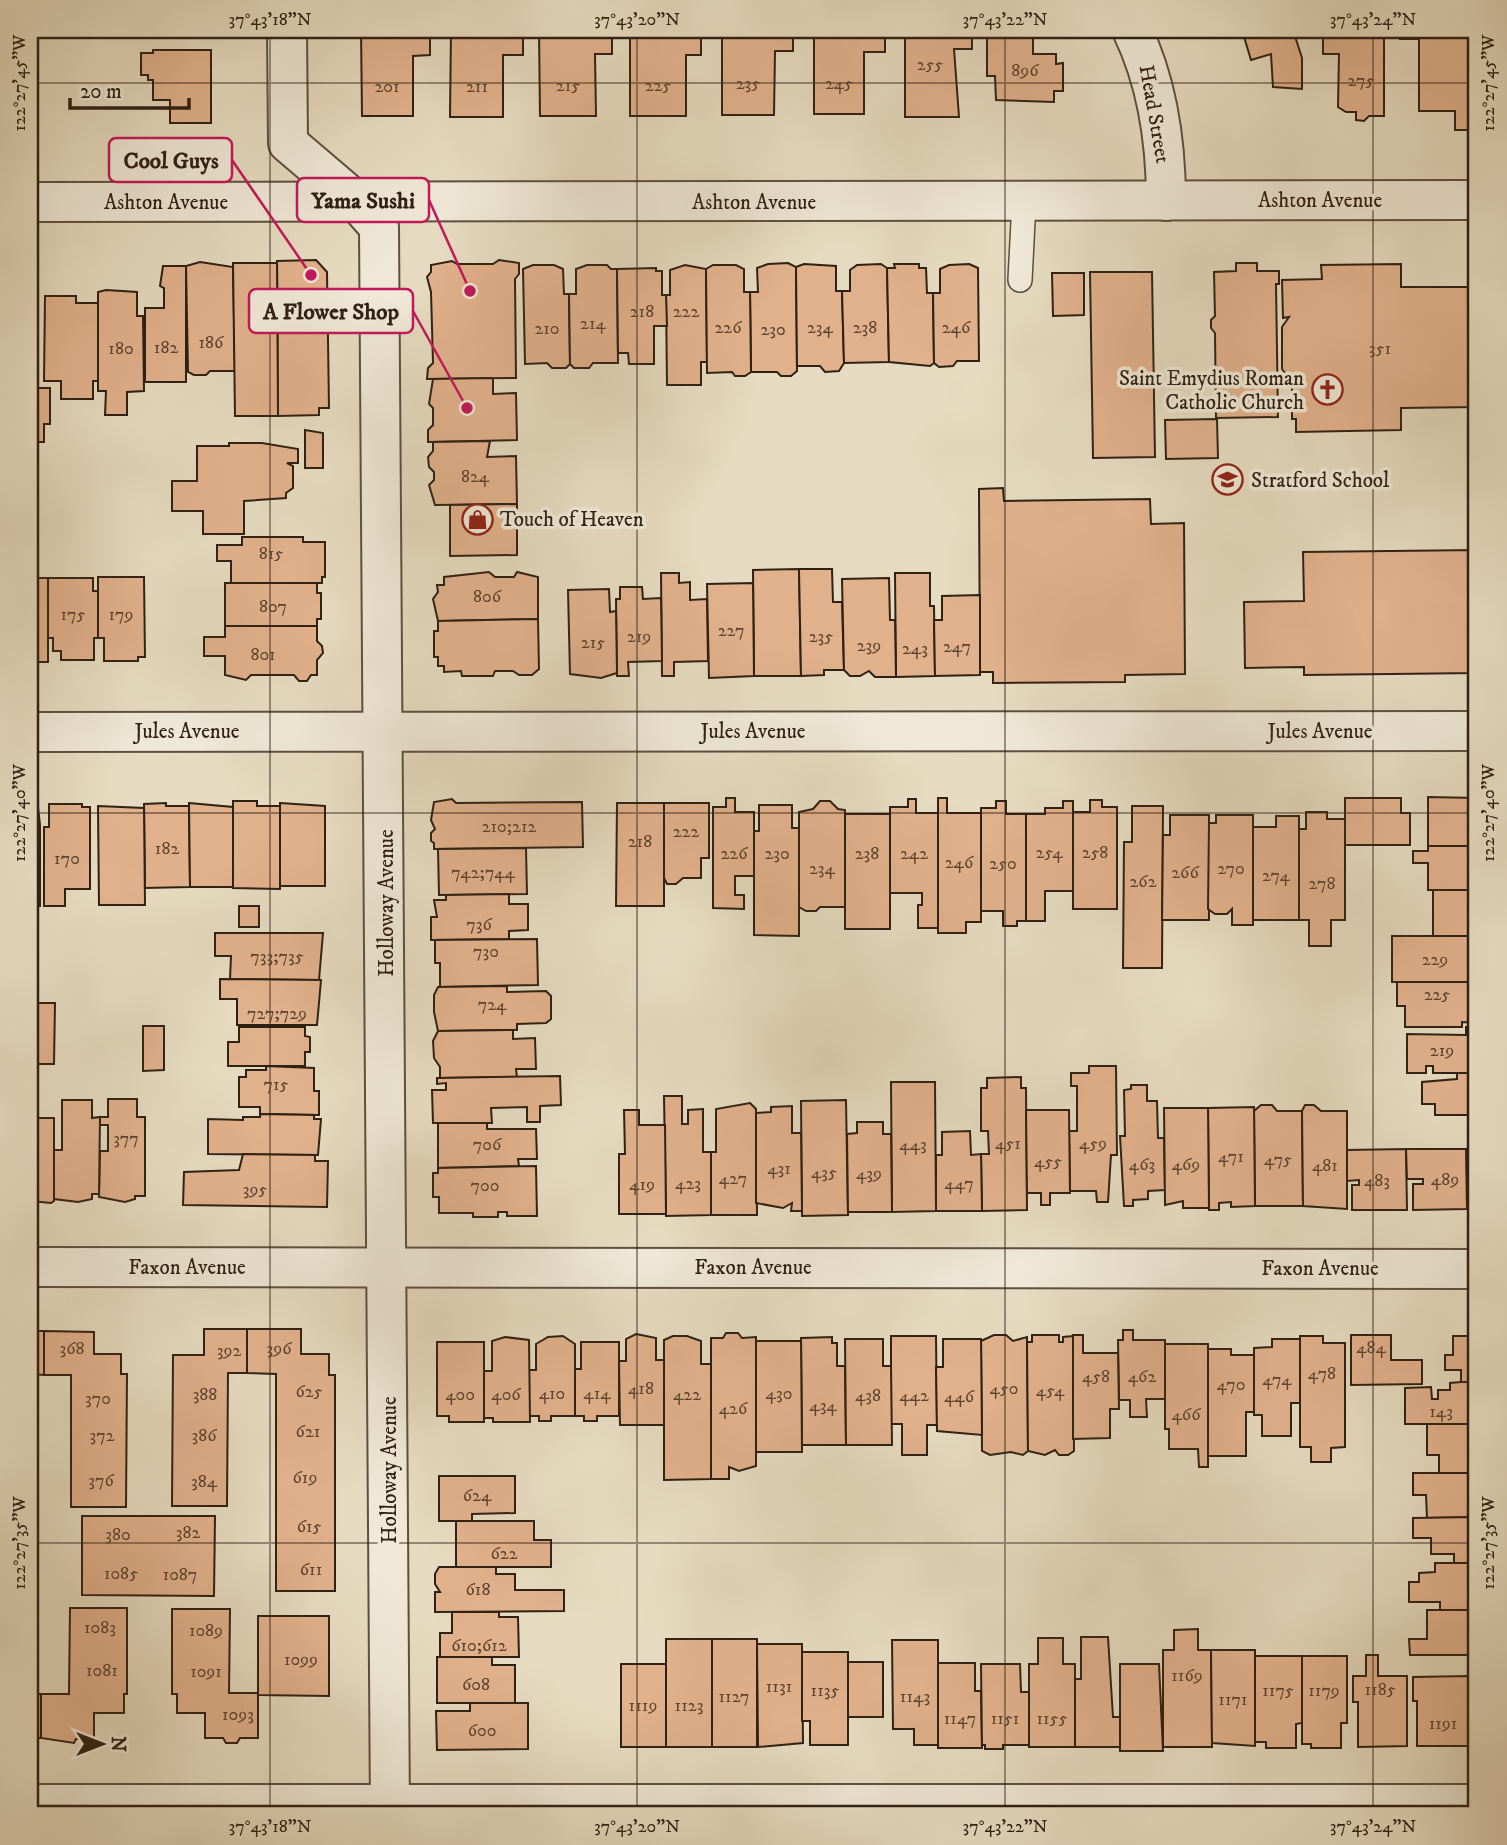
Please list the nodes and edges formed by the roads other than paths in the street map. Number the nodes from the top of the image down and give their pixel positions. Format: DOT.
graph roads {
  1 [pos="287,30"];
  2 [pos="1132,30"];
  3 [pos="1477,200"];
  4 [pos="356,201"];
  5 [pos="1166,201"];
  6 [pos="30,202"];
  7 [pos="1024,202"];
  8 [pos="1020,280"];
  9 [pos="384,731"];
  10 [pos="1477,731"];
  11 [pos="30,732"];
  12 [pos="388,1266"];
  13 [pos="30,1267"];
  14 [pos="1477,1269"];
  15 [pos="30,1804"];
  16 [pos="1477,1804"];
  17 [pos="390,1809"];
  1 -- 4 [label="street, Holloway Avenue"];
  2 -- 5 [label="street, Head Street"];
  3 -- 5 [label="street, Ashton Avenue"];
  4 -- 6 [label="street, Ashton Avenue"];
  4 -- 7 [label="street, Ashton Avenue"];
  4 -- 9 [label="street, Holloway Avenue"];
  5 -- 7 [label="street, Ashton Avenue"];
  7 -- 8 [label="lane"];
  9 -- 10 [label="street, Jules Avenue"];
  9 -- 11 [label="street, Jules Avenue"];
  9 -- 12 [label="street, Holloway Avenue"];
  12 -- 13 [label="street, Faxon Avenue"];
  12 -- 14 [label="street, Faxon Avenue"];
  12 -- 17 [label="street, Holloway Avenue"];
  15 -- 17 [label="street"];
  16 -- 17 [label="street"];
}
